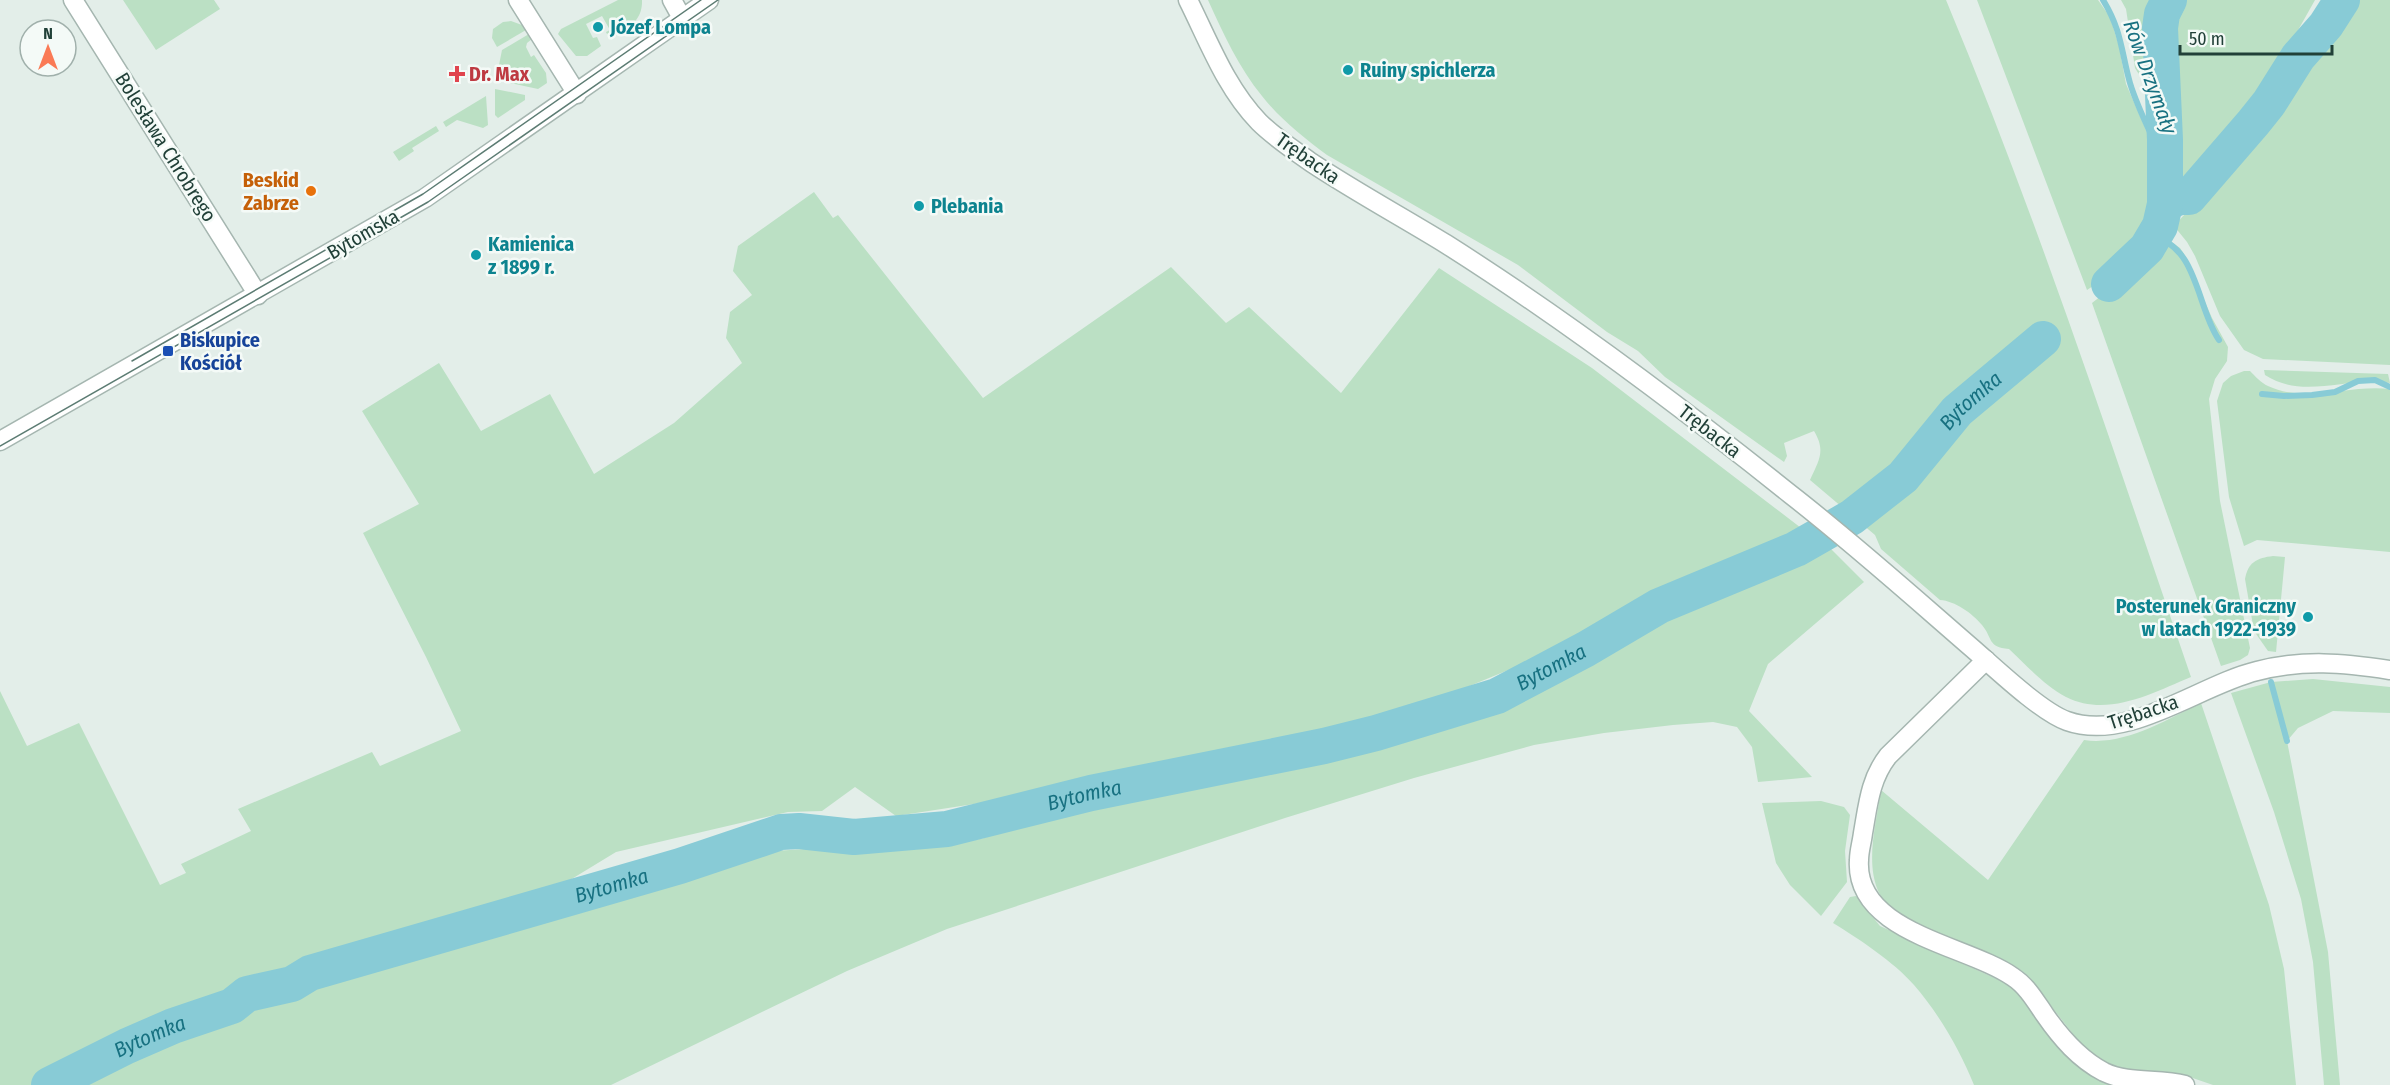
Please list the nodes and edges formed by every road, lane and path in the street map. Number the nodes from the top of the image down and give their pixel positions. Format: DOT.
graph roads {
  1 [pos="74,0"];
  2 [pos="518,0"];
  3 [pos="672,0"];
  4 [pos="710,0"];
  5 [pos="1188,0"];
  6 [pos="683,20"];
  7 [pos="578,94"];
  8 [pos="258,295"];
  9 [pos="0,441"];
  10 [pos="1986,660"];
  11 [pos="2390,670"];
  12 [pos="2185,1085"];
  1 -- 8 [label="street, Bolesława Chrobrego"];
  2 -- 7 [label="street"];
  3 -- 6 [label="street"];
  4 -- 6 [label="street, Bytomska"];
  5 -- 10 [label="street, Trębacka"];
  6 -- 7 [label="street, Bytomska"];
  7 -- 8 [label="street, Bytomska"];
  8 -- 9 [label="street, Bytomska"];
  10 -- 11 [label="street, Trębacka"];
  10 -- 12 [label="street"];
}
